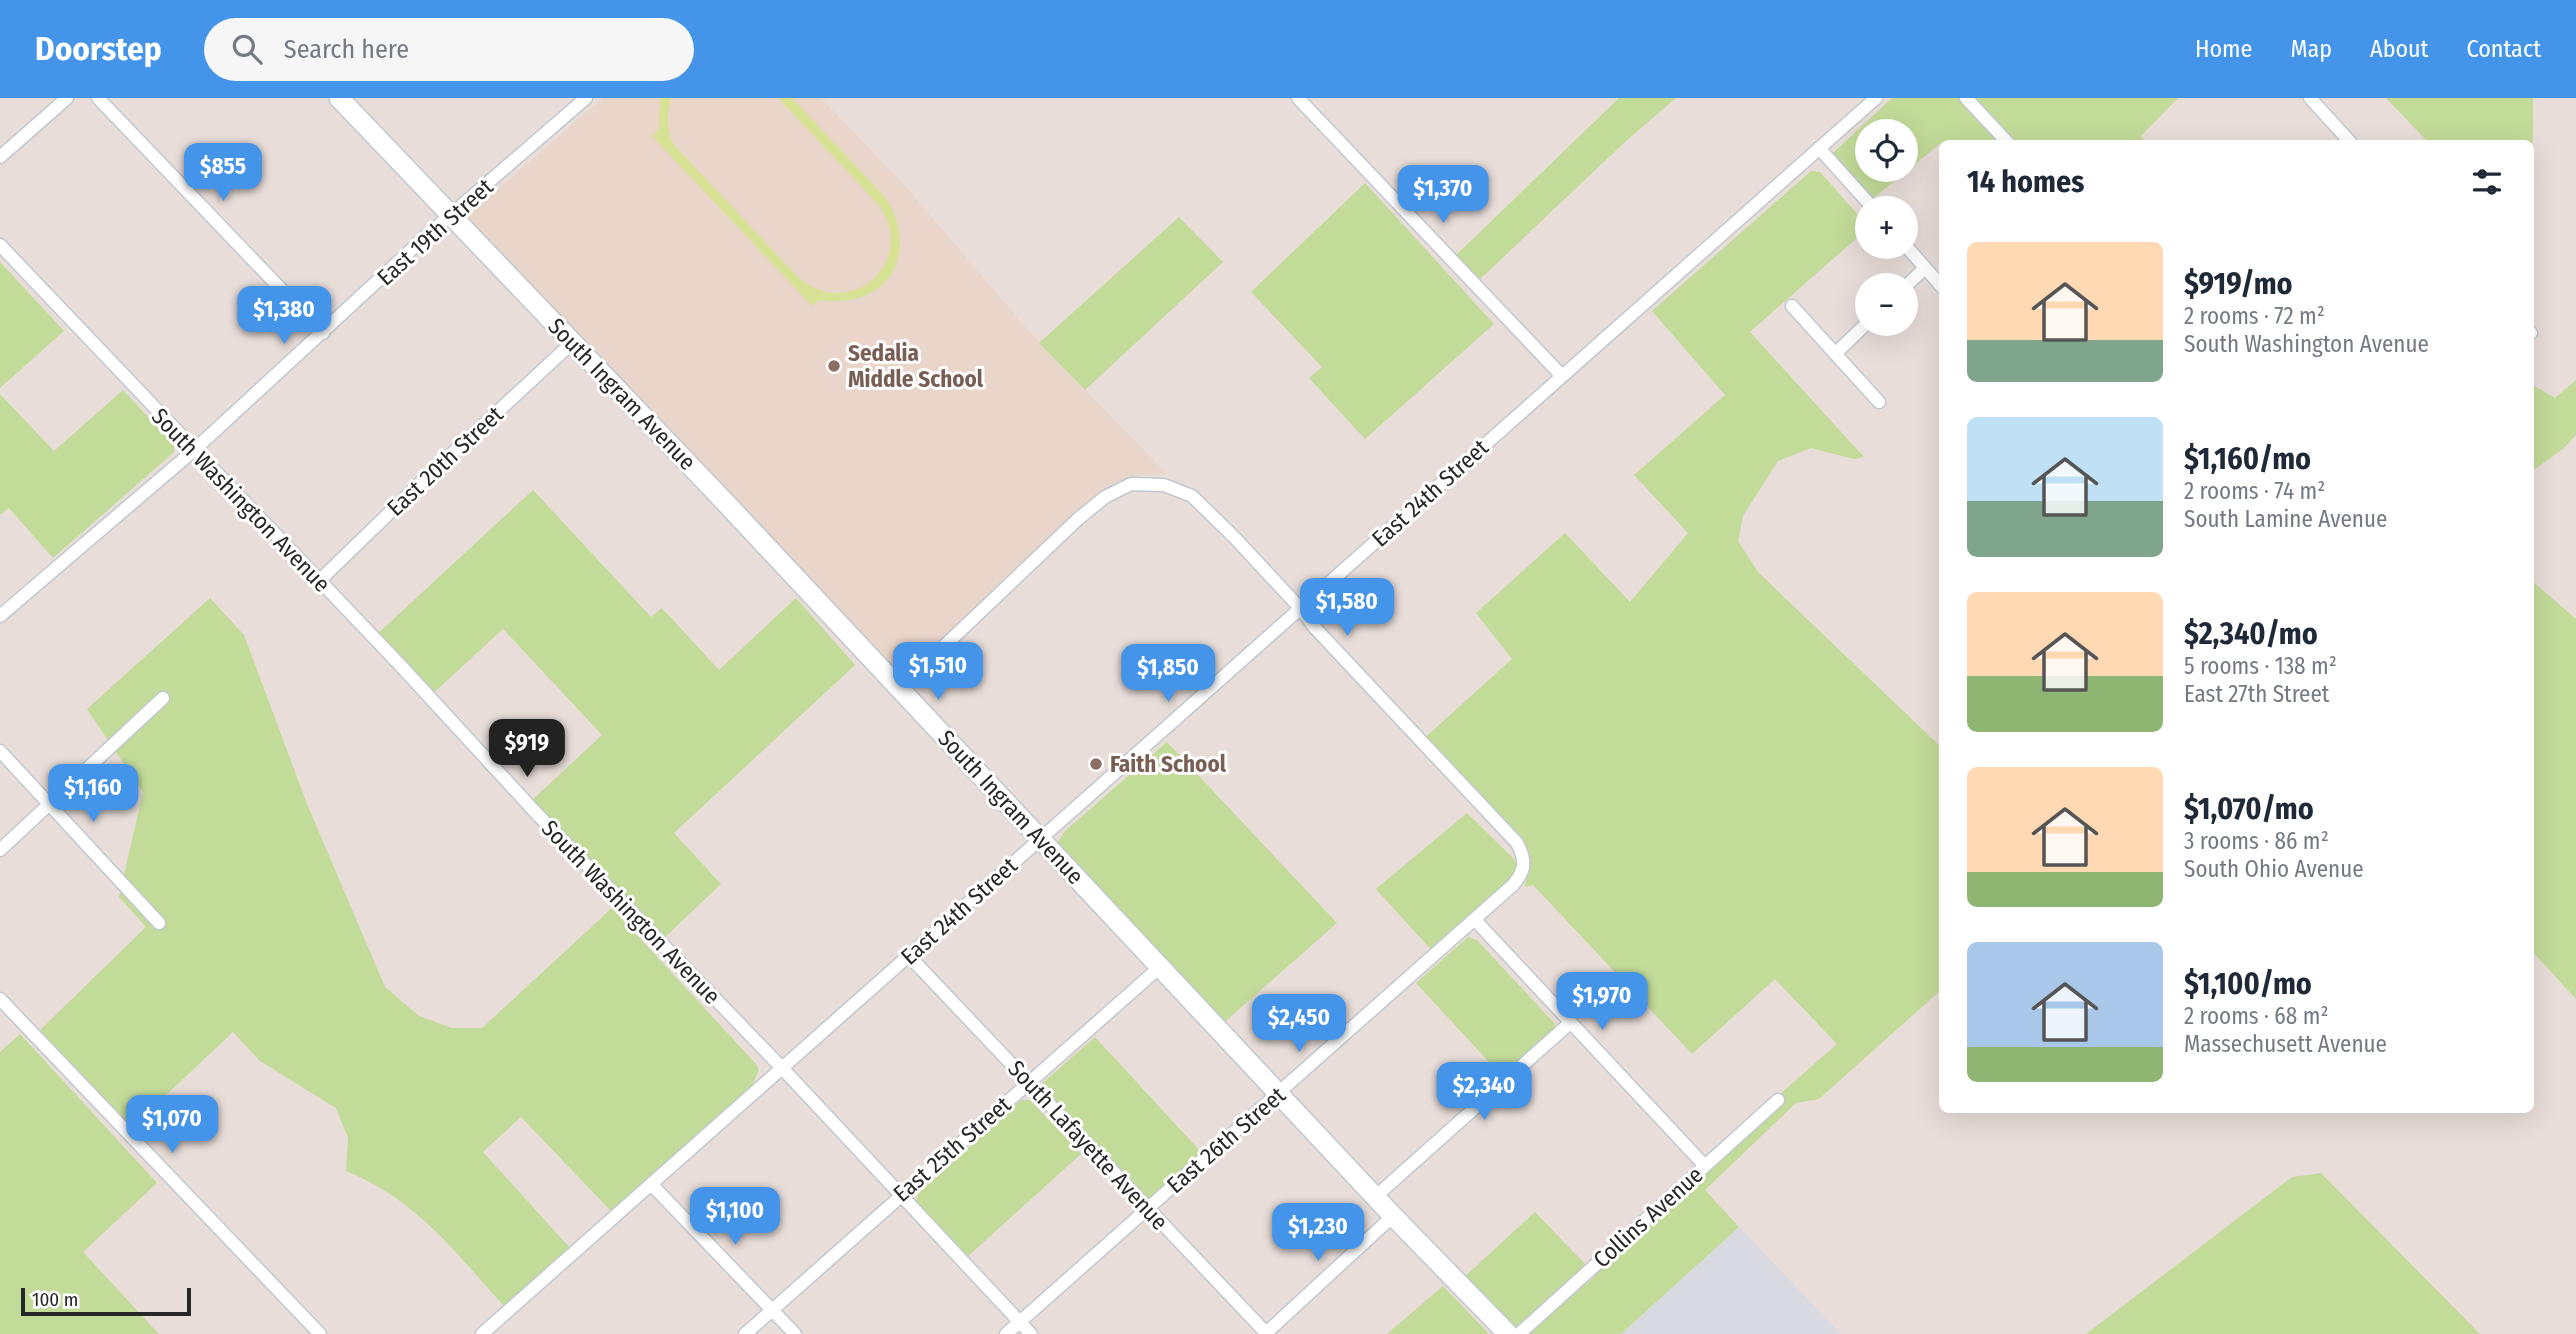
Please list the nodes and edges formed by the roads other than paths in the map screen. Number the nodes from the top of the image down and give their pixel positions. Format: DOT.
graph roads {
  1 [pos="67,98"];
  2 [pos="98,98"];
  3 [pos="339,98"];
  4 [pos="1298,98"];
  5 [pos="1876,98"];
  6 [pos="1966,98"];
  7 [pos="2310,98"];
  8 [pos="583,99"];
  9 [pos="2005,140"];
  10 [pos="2348,140"];
  11 [pos="1819,148"];
  12 [pos="0,157"];
  13 [pos="1861,196"];
  14 [pos="453,215"];
  15 [pos="0,245"];
  16 [pos="1917,259"];
  17 [pos="1925,268"];
  18 [pos="1918,275"];
  19 [pos="1939,284"];
  20 [pos="1792,306"];
  21 [pos="323,333"];
  22 [pos="1855,335"];
  23 [pos="573,342"];
  24 [pos="1835,354"];
  25 [pos="1562,376"];
  26 [pos="1879,402"];
  27 [pos="194,451"];
  28 [pos="319,581"];
  29 [pos="1300,608"];
  30 [pos="0,616"];
  31 [pos="899,689"];
  32 [pos="163,698"];
  33 [pos="0,751"];
  34 [pos="51,803"];
  35 [pos="1041,838"];
  36 [pos="0,850"];
  37 [pos="1475,920"];
  38 [pos="159,923"];
  39 [pos="909,956"];
  40 [pos="1161,966"];
  41 [pos="0,999"];
  42 [pos="1570,1023"];
  43 [pos="782,1068"];
  44 [pos="1029,1082"];
  45 [pos="1280,1093"];
  46 [pos="1778,1100"];
  47 [pos="1705,1166"];
  48 [pos="651,1184"];
  49 [pos="900,1194"];
  50 [pos="1375,1197"];
  51 [pos="1148,1208"];
  52 [pos="1392,1216"];
  53 [pos="772,1310"];
  54 [pos="1020,1322"];
  55 [pos="320,1334"];
  56 [pos="482,1334"];
  57 [pos="745,1334"];
  58 [pos="796,1334"];
  59 [pos="1006,1334"];
  60 [pos="1031,1334"];
  61 [pos="1266,1334"];
  62 [pos="1508,1334"];
  63 [pos="1518,1334"];
  1 -- 12 [label="street"];
  2 -- 21 [label="street"];
  3 -- 14 [label="main road, South Ingram Avenue"];
  4 -- 25 [label="street"];
  5 -- 11 [label="street, East 24th Street"];
  6 -- 9 [label="street"];
  7 -- 10 [label="street"];
  8 -- 14 [label="street, East 19th Street"];
  11 -- 13 [label="street"];
  11 -- 25 [label="street, East 24th Street"];
  14 -- 21 [label="street, East 19th Street"];
  14 -- 23 [label="main road, South Ingram Avenue"];
  15 -- 27 [label="street, South Washington Avenue"];
  16 -- 17 [label="street"];
  17 -- 18 [label="street"];
  17 -- 19 [label="street"];
  20 -- 24 [label="street"];
  21 -- 27 [label="street, East 19th Street"];
  22 -- 24 [label="street"];
  23 -- 28 [label="street, East 20th Street"];
  23 -- 31 [label="main road, South Ingram Avenue"];
  24 -- 26 [label="street"];
  25 -- 29 [label="street, East 24th Street"];
  27 -- 28 [label="street, South Washington Avenue"];
  27 -- 30 [label="street, East 19th Street"];
  28 -- 43 [label="street, South Washington Avenue"];
  29 -- 31 [label="street, East 26th Street"];
  29 -- 35 [label="street, East 24th Street"];
  29 -- 37 [label="street, East 26th Street"];
  31 -- 35 [label="main road, South Ingram Avenue"];
  32 -- 34 [label="street"];
  33 -- 34 [label="street"];
  34 -- 36 [label="street"];
  34 -- 38 [label="street"];
  35 -- 39 [label="street, East 24th Street"];
  35 -- 40 [label="main road, South Ingram Avenue"];
  37 -- 42 [label="street"];
  37 -- 45 [label="street, East 26th Street"];
  39 -- 43 [label="street, East 24th Street"];
  39 -- 44 [label="street, South Lafayette Avenue"];
  40 -- 44 [label="street, East 25th Street"];
  40 -- 45 [label="main road, South Ingram Avenue"];
  41 -- 55 [label="street"];
  42 -- 47 [label="street"];
  42 -- 50 [label="street"];
  43 -- 48 [label="street, East 24th Street"];
  43 -- 49 [label="street, South Washington Avenue"];
  44 -- 49 [label="street, East 25th Street"];
  44 -- 51 [label="street, South Lafayette Avenue"];
  45 -- 50 [label="main road, South Ingram Avenue"];
  45 -- 51 [label="street, East 26th Street"];
  46 -- 47 [label="street, Collins Avenue"];
  47 -- 63 [label="street, Collins Avenue"];
  48 -- 53 [label="street"];
  48 -- 56 [label="street, East 24th Street"];
  49 -- 53 [label="street, East 25th Street"];
  49 -- 54 [label="street, South Washington Avenue"];
  50 -- 52 [label="main road, South Ingram Avenue"];
  51 -- 54 [label="street, East 26th Street"];
  51 -- 61 [label="street, South Lafayette Avenue"];
  52 -- 61 [label="street"];
  52 -- 62 [label="main road, South Ingram Avenue"];
  53 -- 57 [label="street, East 25th Street"];
  53 -- 58 [label="street"];
  54 -- 59 [label="street, East 26th Street"];
  54 -- 60 [label="street, South Washington Avenue"];
}
